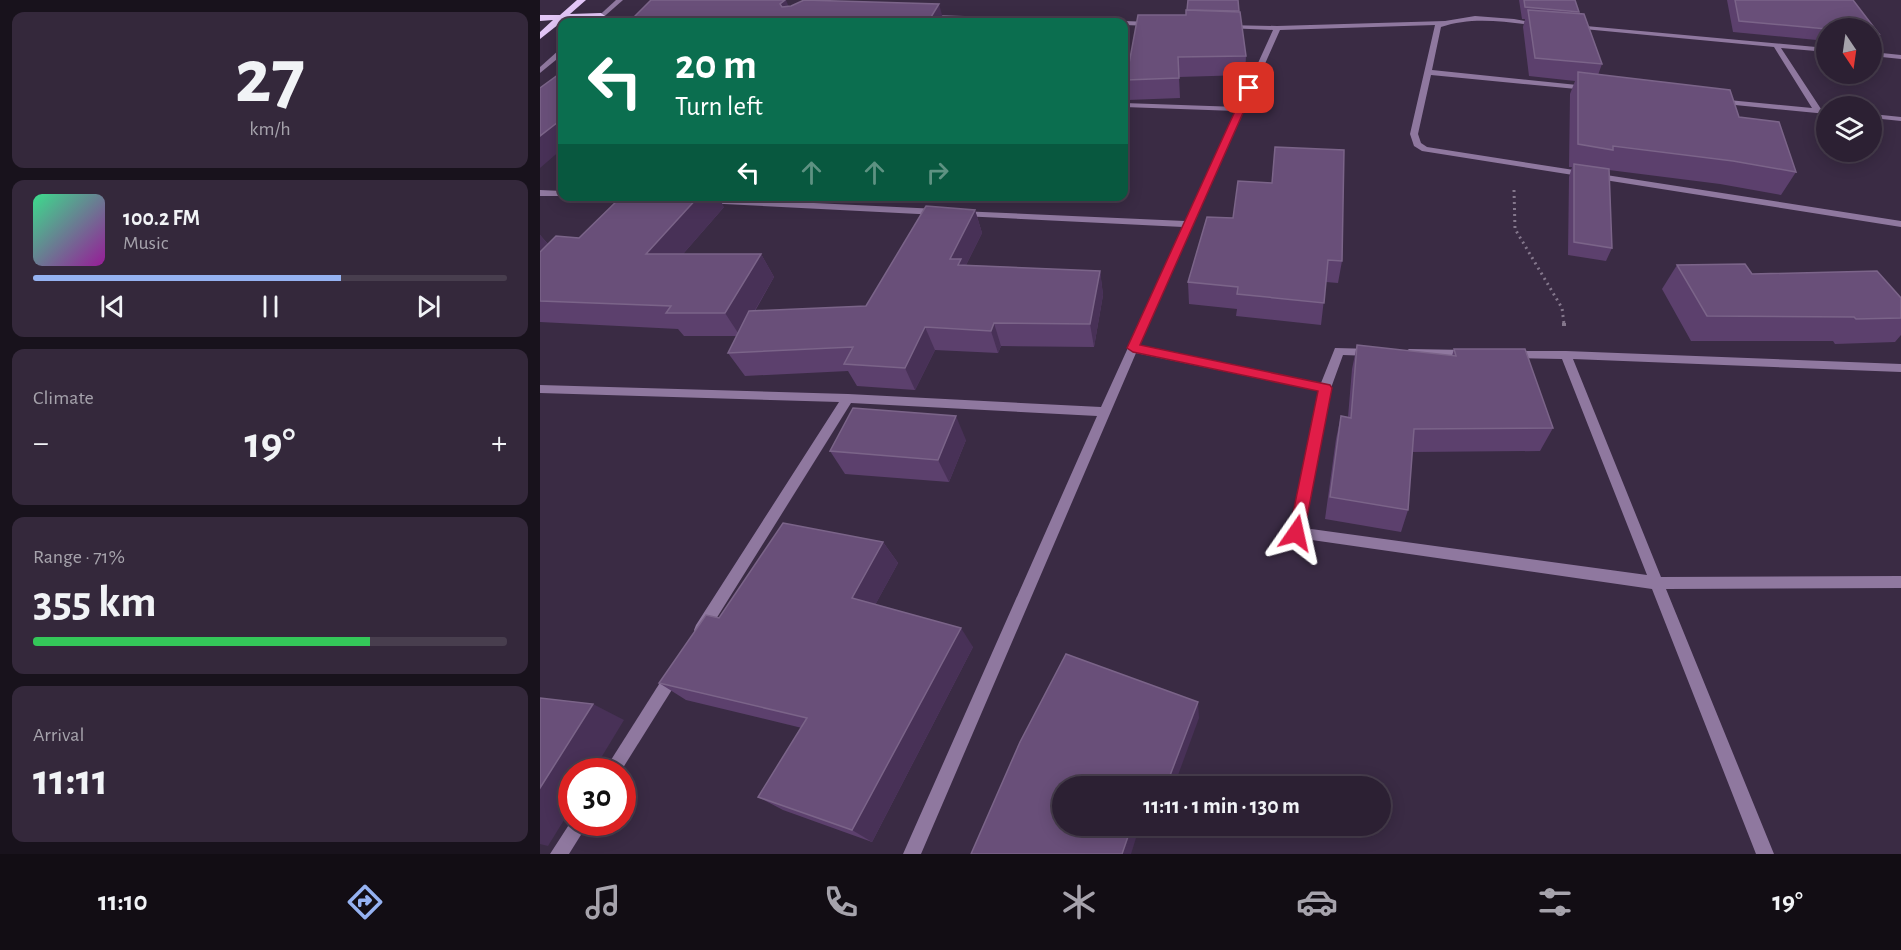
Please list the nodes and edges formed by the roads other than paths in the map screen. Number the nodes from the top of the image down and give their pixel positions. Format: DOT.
graph roads {
  1 [pos="582,0"];
  2 [pos="620,0"];
  3 [pos="920,16"];
  4 [pos="540,18"];
  5 [pos="561,18"];
  6 [pos="599,18"];
  7 [pos="983,18"];
  8 [pos="558,21"];
  9 [pos="1128,23"];
  10 [pos="1444,23"];
  11 [pos="1159,24"];
  12 [pos="1545,25"];
  13 [pos="1218,26"];
  14 [pos="1568,27"];
  15 [pos="1277,28"];
  16 [pos="540,36"];
  17 [pos="1776,45"];
  18 [pos="1816,49"];
  19 [pos="558,55"];
  20 [pos="1882,55"];
  21 [pos="1901,57"];
  22 [pos="540,71"];
  23 [pos="1427,72"];
  24 [pos="1593,88"];
  25 [pos="1712,100"];
  26 [pos="1816,101"];
  27 [pos="1128,105"];
  28 [pos="1240,109"];
  29 [pos="1816,110"];
  30 [pos="1882,117"];
  31 [pos="1901,119"];
  32 [pos="540,193"];
  33 [pos="558,194"];
  34 [pos="621,201"];
  35 [pos="695,201"];
  36 [pos="617,206"];
  37 [pos="1188,224"];
  38 [pos="1901,224"];
  39 [pos="1133,348"];
  40 [pos="1566,355"];
  41 [pos="1901,368"];
  42 [pos="1325,388"];
  43 [pos="540,389"];
  44 [pos="848,398"];
  45 [pos="1104,412"];
  46 [pos="1901,582"];
  47 [pos="1657,583"];
  48 [pos="695,640"];
  49 [pos="682,660"];
  50 [pos="620,758"];
  51 [pos="571,836"];
  52 [pos="559,854"];
  53 [pos="912,854"];
  54 [pos="1765,854"];
  1 -- 5 [label="main road"];
  2 -- 6 [label="street"];
  3 -- 7 [label="street"];
  4 -- 5 [label="main road"];
  8 -- 16 [label="main road"];
  9 -- 11 [label="street"];
  10 -- 12 [label="street"];
  10 -- 15 [label="street"];
  10 -- 23 [label="street"];
  13 -- 15 [label="street"];
  14 -- 17 [label="street"];
  15 -- 28 [label="street"];
  17 -- 18 [label="street"];
  17 -- 26 [label="street"];
  19 -- 22 [label="street"];
  20 -- 21 [label="street"];
  23 -- 24 [label="street"];
  23 -- 38 [label="street"];
  25 -- 29 [label="street"];
  27 -- 28 [label="street"];
  28 -- 37 [label="street"];
  30 -- 31 [label="street"];
  32 -- 33 [label="street"];
  34 -- 36 [label="street"];
  35 -- 37 [label="street"];
  37 -- 39 [label="street"];
  39 -- 42 [label="street"];
  39 -- 45 [label="street"];
  40 -- 41 [label="street"];
  40 -- 42 [label="street"];
  40 -- 47 [label="street"];
  42 -- 47 [label="street"];
  43 -- 44 [label="street"];
  44 -- 45 [label="street"];
  44 -- 48 [label="street"];
  45 -- 53 [label="street"];
  46 -- 47 [label="street"];
  47 -- 54 [label="street"];
  49 -- 50 [label="street"];
  51 -- 52 [label="street"];
}
